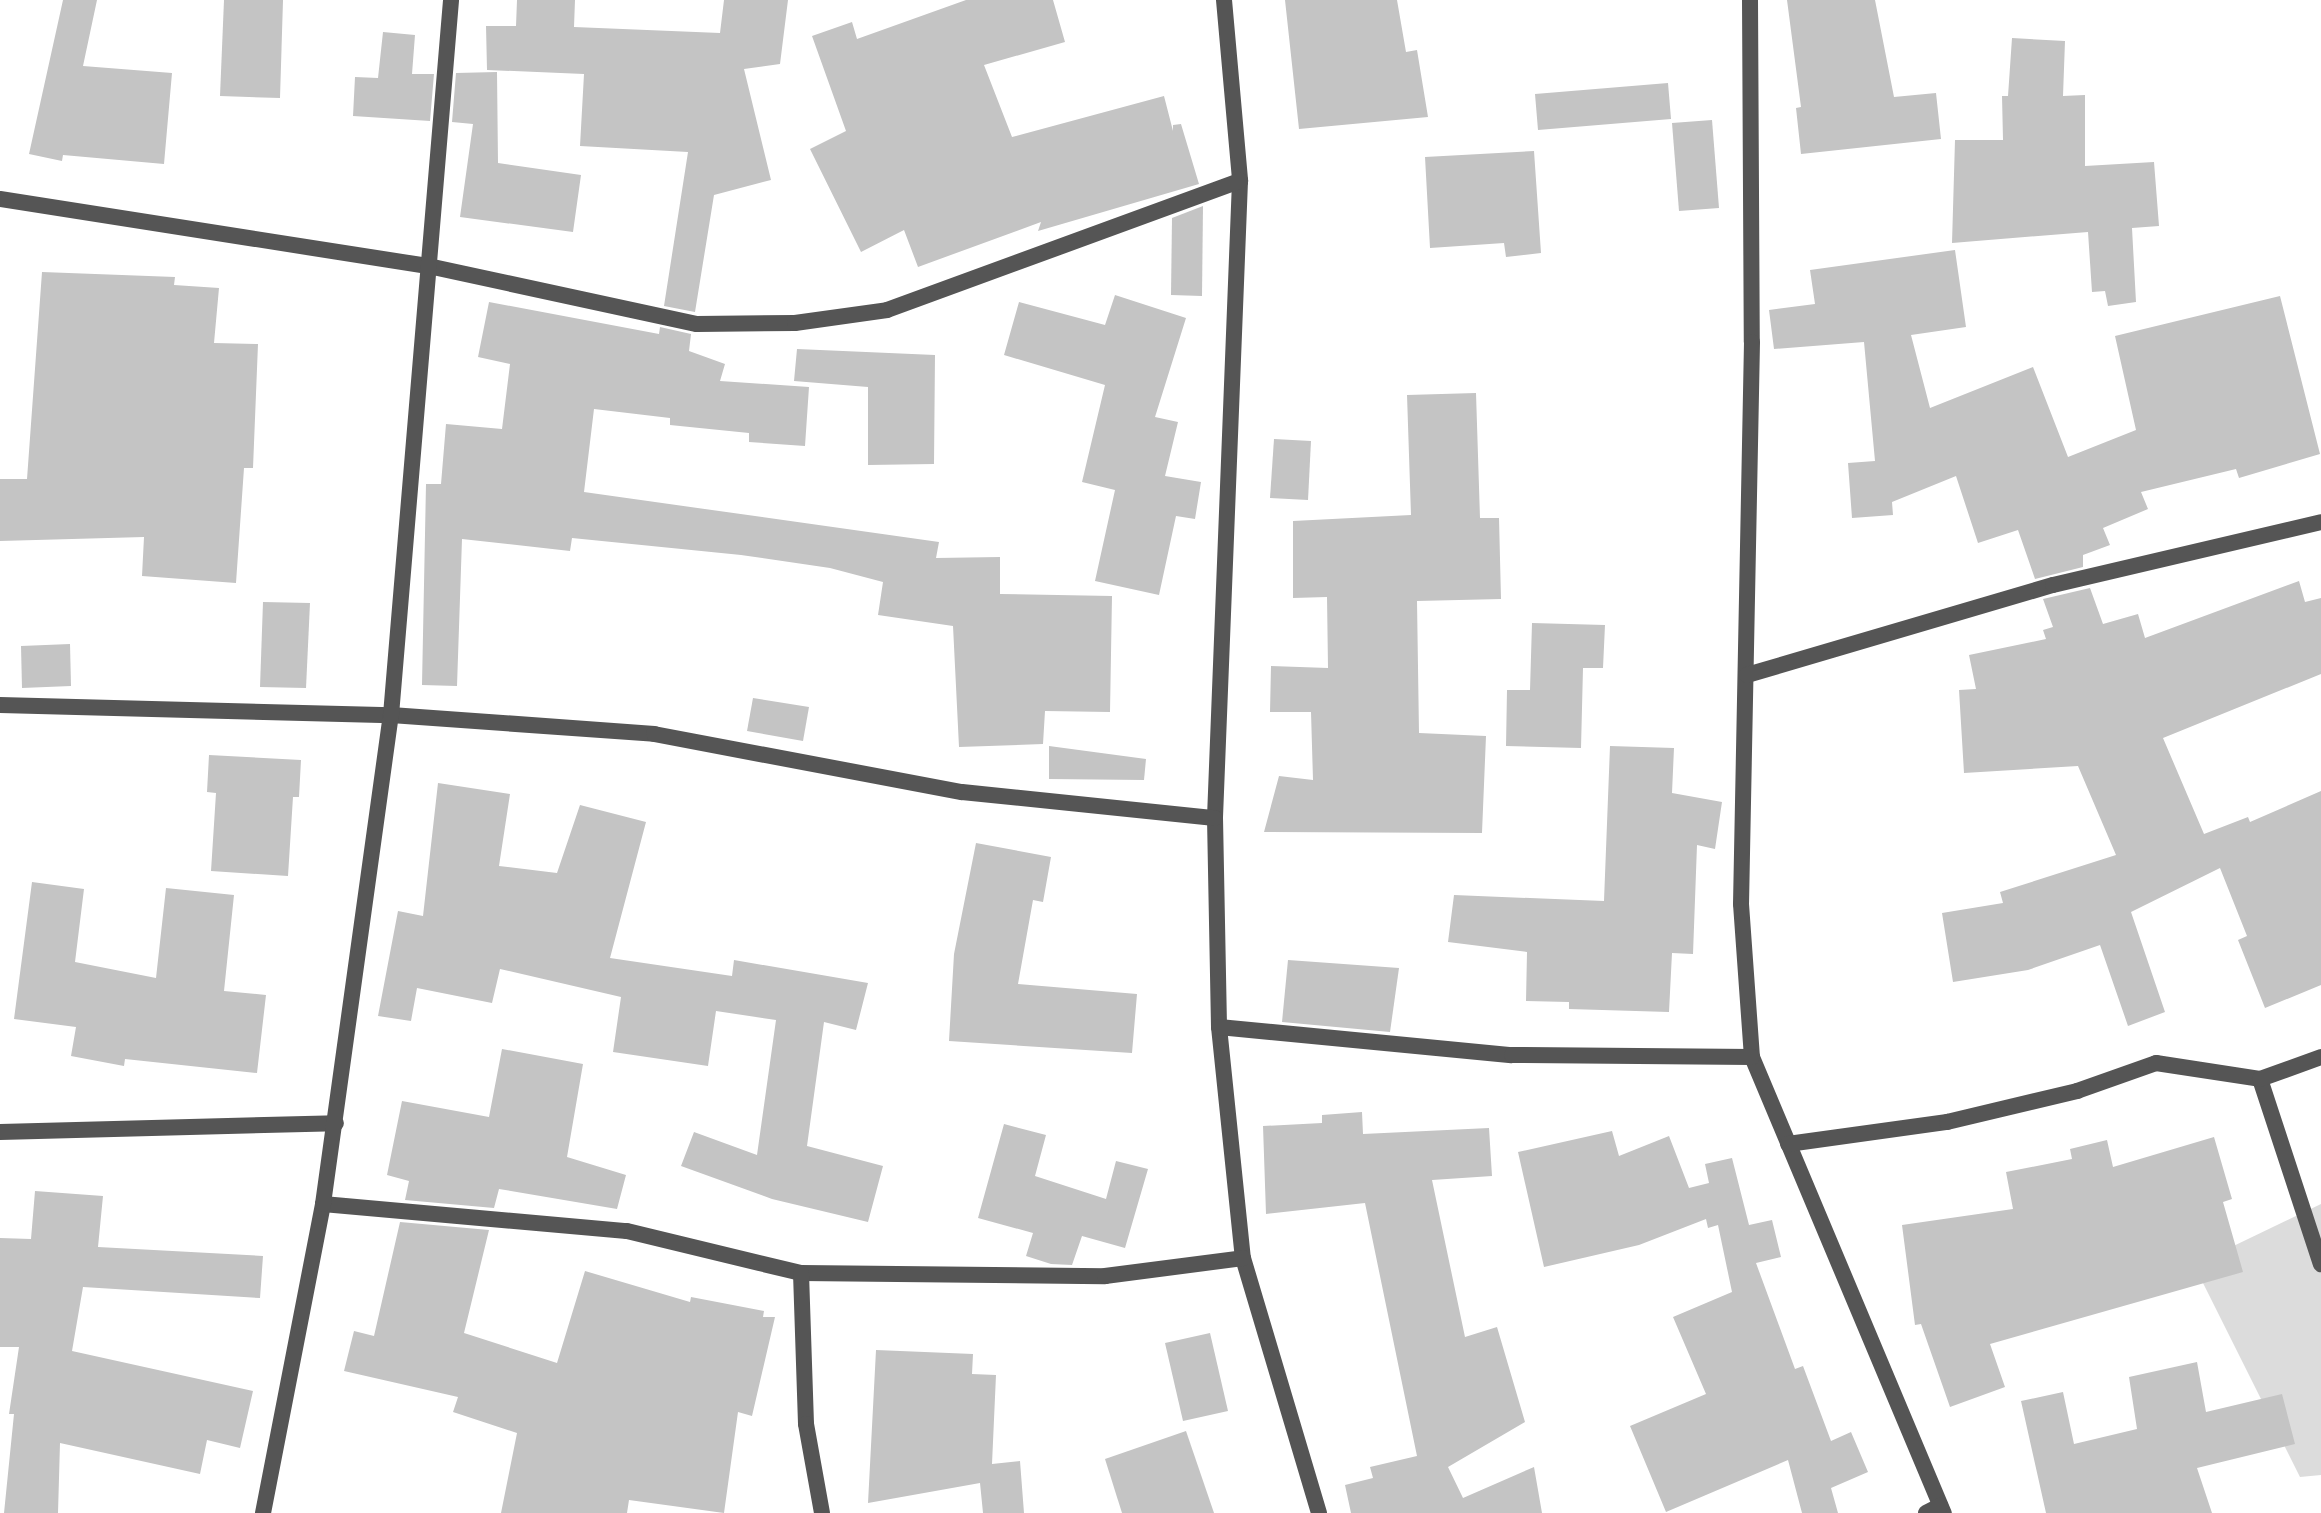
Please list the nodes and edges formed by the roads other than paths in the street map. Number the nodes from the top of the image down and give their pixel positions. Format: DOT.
graph roads {
  1 [pos="451,0"];
  2 [pos="1224,0"];
  3 [pos="1750,0"];
  4 [pos="1240,181"];
  5 [pos="0,199"];
  6 [pos="433,267"];
  7 [pos="2321,522"];
  8 [pos="1747,675"];
  9 [pos="0,705"];
  10 [pos="391,715"];
  11 [pos="1215,818"];
  12 [pos="1219,1027"];
  13 [pos="1752,1057"];
  14 [pos="2321,1057"];
  15 [pos="2260,1079"];
  16 [pos="336,1123"];
  17 [pos="0,1132"];
  18 [pos="1788,1144"];
  19 [pos="323,1204"];
  20 [pos="1243,1258"];
  21 [pos="2321,1264"];
  22 [pos="801,1273"];
  23 [pos="1936,1511"];
  24 [pos="263,1513"];
  25 [pos="822,1513"];
  26 [pos="1319,1513"];
  1 -- 6 [label="street"];
  2 -- 4 [label="street"];
  3 -- 8 [label="street"];
  4 -- 6 [label="street"];
  4 -- 11 [label="street"];
  5 -- 6 [label="street"];
  6 -- 10 [label="street"];
  7 -- 8 [label="street"];
  8 -- 13 [label="street"];
  9 -- 10 [label="street"];
  10 -- 11 [label="street"];
  10 -- 16 [label="street"];
  11 -- 12 [label="street"];
  12 -- 13 [label="street"];
  12 -- 20 [label="street"];
  13 -- 18 [label="street"];
  14 -- 15 [label="street"];
  15 -- 18 [label="street"];
  15 -- 21 [label="street"];
  16 -- 17 [label="street"];
  16 -- 19 [label="street"];
  18 -- 23 [label="street"];
  19 -- 22 [label="street"];
  19 -- 24 [label="street"];
  20 -- 22 [label="street"];
  20 -- 26 [label="street"];
  22 -- 25 [label="street"];
}
